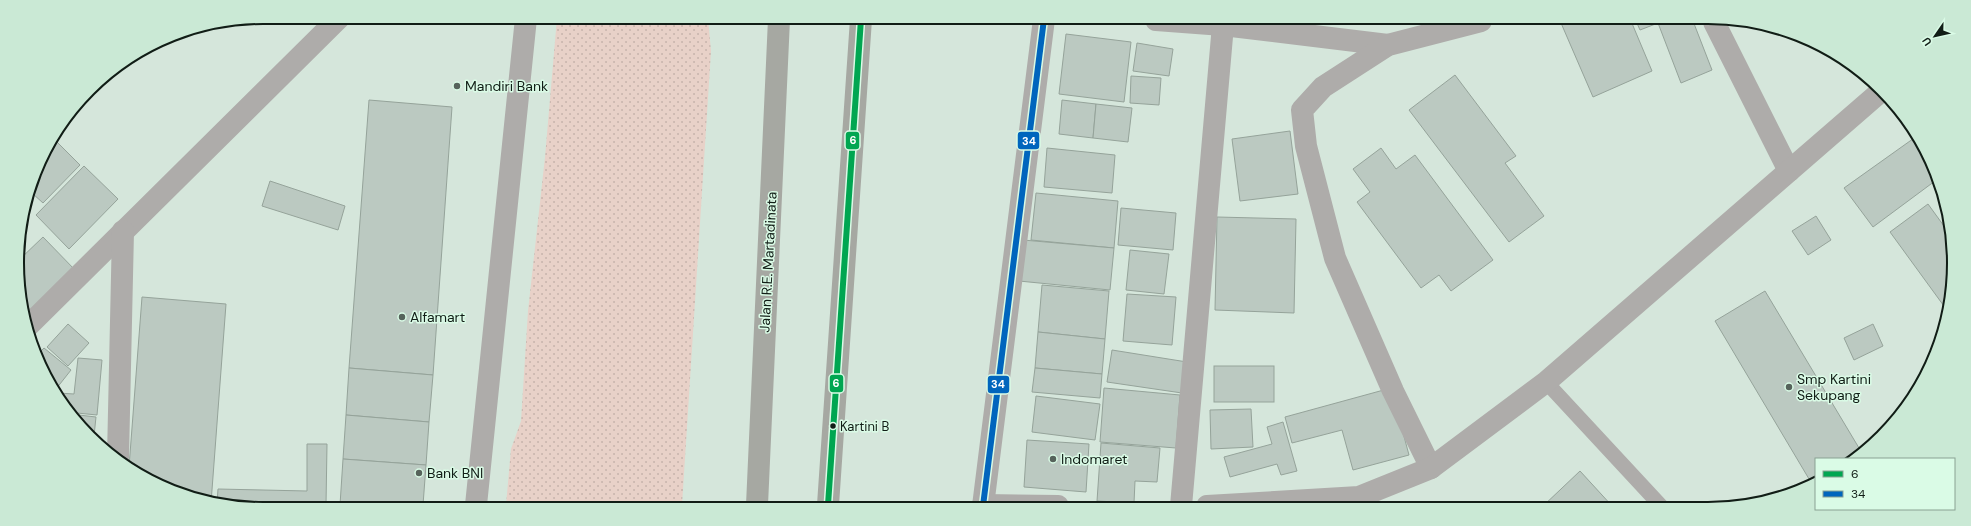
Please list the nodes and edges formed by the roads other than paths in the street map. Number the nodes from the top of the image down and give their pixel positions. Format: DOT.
graph roads {
  1 [pos="333,24"];
  2 [pos="525,24"];
  3 [pos="779,24"];
  4 [pos="861,24"];
  5 [pos="1043,24"];
  6 [pos="1210,24"];
  7 [pos="1469,24"];
  8 [pos="1715,24"];
  9 [pos="1223,25"];
  10 [pos="1388,45"];
  11 [pos="1878,95"];
  12 [pos="1789,171"];
  13 [pos="123,231"];
  14 [pos="32,322"];
  15 [pos="1546,382"];
  16 [pos="118,453"];
  17 [pos="1431,468"];
  18 [pos="476,502"];
  19 [pos="757,502"];
  20 [pos="828,502"];
  21 [pos="983,502"];
  22 [pos="1181,502"];
  23 [pos="1362,502"];
  24 [pos="1657,502"];
  1 -- 13 [label="street"];
  2 -- 18 [label="street"];
  3 -- 19 [label="highway, Jalan R.E. Martadinata"];
  4 -- 20 [label="highway"];
  5 -- 21 [label="street"];
  6 -- 9 [label="street"];
  7 -- 10 [label="street"];
  8 -- 12 [label="street"];
  9 -- 10 [label="street"];
  9 -- 22 [label="street"];
  10 -- 17 [label="street"];
  11 -- 12 [label="street"];
  12 -- 15 [label="street"];
  13 -- 14 [label="street"];
  13 -- 16 [label="street"];
  15 -- 17 [label="street"];
  15 -- 24 [label="lane"];
  17 -- 23 [label="street"];
}
